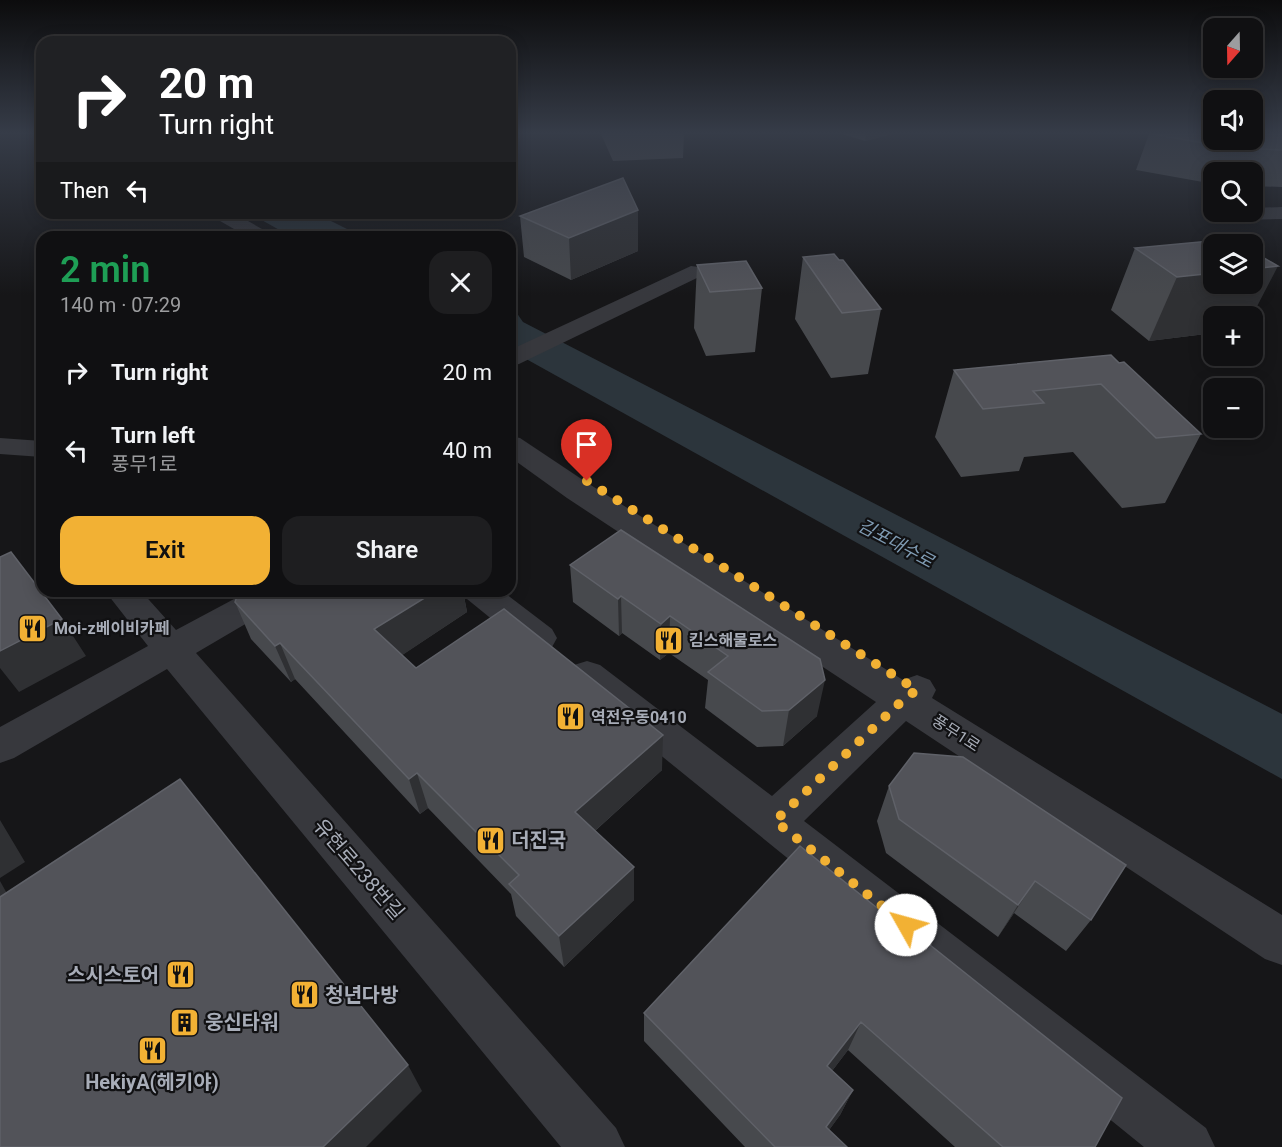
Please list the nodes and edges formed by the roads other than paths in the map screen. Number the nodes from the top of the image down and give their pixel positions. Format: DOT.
graph roads {
  1 [pos="1263,213"];
  2 [pos="1282,213"];
  3 [pos="230,219"];
  4 [pos="252,231"];
  5 [pos="691,272"];
  6 [pos="516,356"];
  7 [pos="0,436"];
  8 [pos="516,436"];
  9 [pos="36,439"];
  10 [pos="0,446"];
  11 [pos="516,448"];
  12 [pos="36,449"];
  13 [pos="127,597"];
  14 [pos="265,597"];
  15 [pos="487,597"];
  16 [pos="171,649"];
  17 [pos="910,694"];
  18 [pos="0,746"];
  19 [pos="775,821"];
  20 [pos="1282,921"];
  21 [pos="1282,942"];
  22 [pos="597,1147"];
  23 [pos="1187,1147"];
  1 -- 2 [label="street"];
  3 -- 4 [label="street"];
  5 -- 6 [label="street"];
  7 -- 9 [label="street"];
  8 -- 17 [label="street, 풍무1로"];
  10 -- 12 [label="street"];
  11 -- 17 [label="street, 풍무1로"];
  13 -- 16 [label="street, 유현로238번길"];
  14 -- 16 [label="street"];
  15 -- 19 [label="street"];
  16 -- 18 [label="street"];
  16 -- 22 [label="street, 유현로238번길"];
  17 -- 19 [label="street"];
  17 -- 20 [label="street, 풍무1로"];
  17 -- 21 [label="street, 풍무1로"];
  19 -- 23 [label="street"];
}
